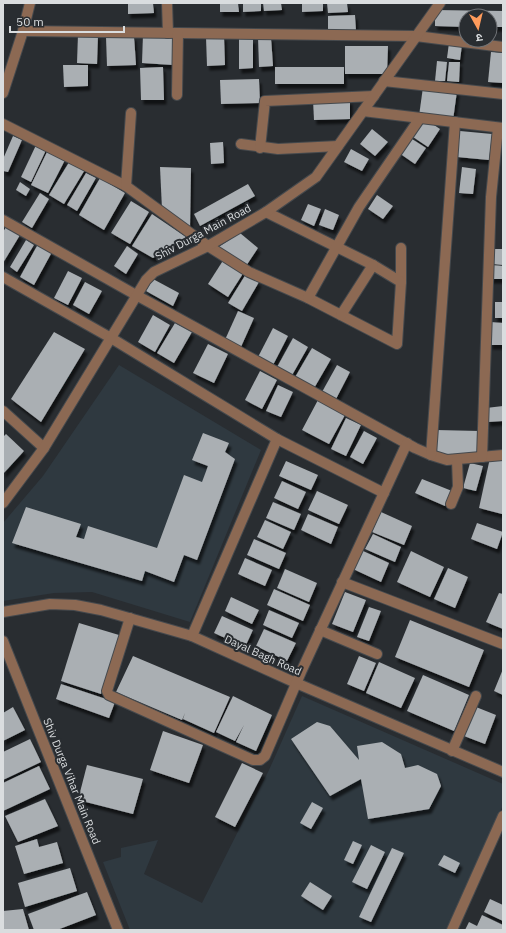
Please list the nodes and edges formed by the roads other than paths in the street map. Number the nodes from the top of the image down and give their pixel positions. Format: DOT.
graph roads {
  1 [pos="30,3"];
  2 [pos="168,3"];
  3 [pos="440,3"];
  4 [pos="23,31"];
  5 [pos="173,33"];
  6 [pos="416,36"];
  7 [pos="503,47"];
  8 [pos="384,81"];
  9 [pos="3,93"];
  10 [pos="503,94"];
  11 [pos="177,95"];
  12 [pos="374,96"];
  13 [pos="363,111"];
  14 [pos="131,113"];
  15 [pos="420,118"];
  16 [pos="455,122"];
  17 [pos="3,124"];
  18 [pos="500,128"];
  19 [pos="241,144"];
  20 [pos="338,146"];
  21 [pos="260,148"];
  22 [pos="126,186"];
  23 [pos="266,212"];
  24 [pos="3,220"];
  25 [pos="208,246"];
  26 [pos="336,246"];
  27 [pos="401,248"];
  28 [pos="373,265"];
  29 [pos="3,277"];
  30 [pos="401,282"];
  31 [pos="136,295"];
  32 [pos="308,298"];
  33 [pos="341,315"];
  34 [pos="111,338"];
  35 [pos="3,411"];
  36 [pos="277,438"];
  37 [pos="407,443"];
  38 [pos="44,448"];
  39 [pos="430,455"];
  40 [pos="503,455"];
  41 [pos="482,457"];
  42 [pos="457,460"];
  43 [pos="384,493"];
  44 [pos="3,503"];
  45 [pos="451,504"];
  46 [pos="342,582"];
  47 [pos="3,612"];
  48 [pos="130,618"];
  49 [pos="320,630"];
  50 [pos="192,636"];
  51 [pos="3,641"];
  52 [pos="503,644"];
  53 [pos="377,654"];
  54 [pos="296,683"];
  55 [pos="476,696"];
  56 [pos="452,751"];
  57 [pos="503,772"];
  58 [pos="503,816"];
  59 [pos="118,930"];
  60 [pos="452,930"];
  1 -- 4 [label="street"];
  2 -- 5 [label="street"];
  3 -- 6 [label="street, Shiv Durga Main Road"];
  4 -- 5 [label="street"];
  4 -- 9 [label="street"];
  5 -- 6 [label="street"];
  5 -- 11 [label="street"];
  6 -- 7 [label="street"];
  6 -- 8 [label="street, Shiv Durga Main Road"];
  8 -- 10 [label="street"];
  8 -- 12 [label="street, Shiv Durga Main Road"];
  12 -- 13 [label="street, Shiv Durga Main Road"];
  12 -- 21 [label="street"];
  13 -- 15 [label="street"];
  13 -- 20 [label="street, Shiv Durga Main Road"];
  14 -- 22 [label="street"];
  15 -- 16 [label="street"];
  15 -- 26 [label="street"];
  16 -- 18 [label="street"];
  16 -- 39 [label="street"];
  17 -- 22 [label="street"];
  18 -- 41 [label="street"];
  19 -- 21 [label="street"];
  20 -- 21 [label="street"];
  20 -- 23 [label="street, Shiv Durga Main Road"];
  22 -- 25 [label="street"];
  23 -- 25 [label="street, Shiv Durga Main Road"];
  23 -- 26 [label="street"];
  24 -- 31 [label="street"];
  25 -- 31 [label="street, Shiv Durga Main Road"];
  25 -- 32 [label="street"];
  26 -- 28 [label="street"];
  26 -- 32 [label="street"];
  27 -- 30 [label="street"];
  28 -- 30 [label="street"];
  28 -- 33 [label="street"];
  29 -- 34 [label="street"];
  30 -- 33 [label="street"];
  31 -- 34 [label="street, Shiv Durga Main Road"];
  31 -- 37 [label="street"];
  32 -- 33 [label="street"];
  34 -- 36 [label="street"];
  34 -- 38 [label="street, Shiv Durga Main Road"];
  35 -- 38 [label="street"];
  36 -- 43 [label="street"];
  36 -- 50 [label="street"];
  37 -- 39 [label="street"];
  37 -- 43 [label="street"];
  38 -- 44 [label="street, Shiv Durga Main Road"];
  39 -- 42 [label="street"];
  40 -- 41 [label="street"];
  41 -- 42 [label="street"];
  42 -- 45 [label="street"];
  43 -- 46 [label="street"];
  46 -- 49 [label="street"];
  46 -- 52 [label="street"];
  47 -- 48 [label="street, Dayal Bagh Road"];
  48 -- 50 [label="street, Dayal Bagh Road"];
  48 -- 54 [label="street"];
  49 -- 53 [label="street"];
  49 -- 54 [label="street"];
  50 -- 54 [label="street, Dayal Bagh Road"];
  51 -- 59 [label="street, Shiv Durga Vihar Main Road"];
  54 -- 56 [label="street, Dayal Bagh Road"];
  55 -- 56 [label="street"];
  56 -- 57 [label="street, Dayal Bagh Road"];
  58 -- 60 [label="street"];
}
